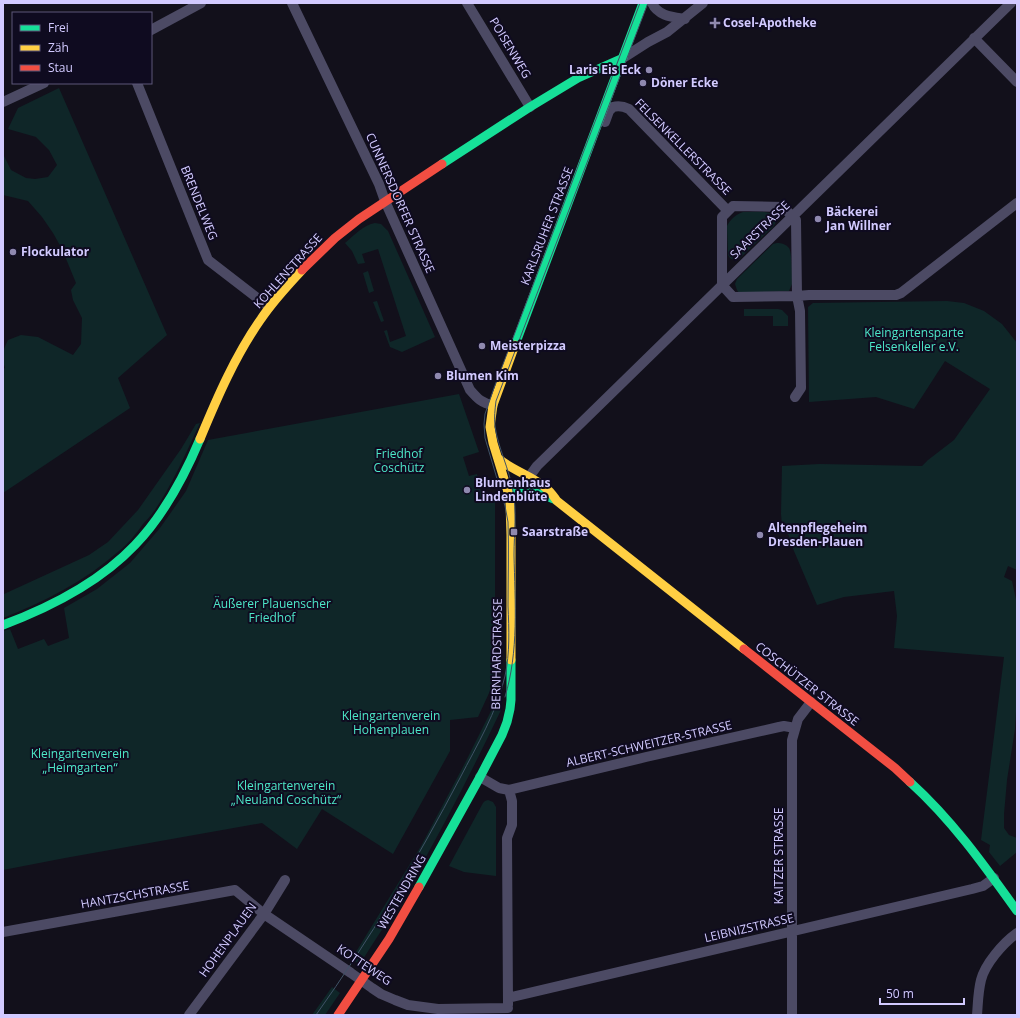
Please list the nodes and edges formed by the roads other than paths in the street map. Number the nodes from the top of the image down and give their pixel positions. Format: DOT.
graph roads {
  1 [pos="200,3"];
  2 [pos="292,3"];
  3 [pos="467,3"];
  4 [pos="643,3"];
  5 [pos="652,3"];
  6 [pos="704,3"];
  7 [pos="1011,3"];
  8 [pos="685,19"];
  9 [pos="152,29"];
  10 [pos="974,38"];
  11 [pos="623,58"];
  12 [pos="1017,82"];
  13 [pos="42,84"];
  14 [pos="137,84"];
  15 [pos="3,102"];
  16 [pos="530,107"];
  17 [pos="591,143"];
  18 [pos="385,201"];
  19 [pos="1017,203"];
  20 [pos="728,211"];
  21 [pos="792,216"];
  22 [pos="722,286"];
  23 [pos="797,296"];
  24 [pos="269,308"];
  25 [pos="795,397"];
  26 [pos="493,405"];
  27 [pos="498,459"];
  28 [pos="529,477"];
  29 [pos="508,492"];
  30 [pos="557,501"];
  31 [pos="3,625"];
  32 [pos="811,702"];
  33 [pos="795,728"];
  34 [pos="480,777"];
  35 [pos="509,790"];
  36 [pos="994,878"];
  37 [pos="285,880"];
  38 [pos="1017,911"];
  39 [pos="264,914"];
  40 [pos="791,931"];
  41 [pos="3,932"];
  42 [pos="1017,933"];
  43 [pos="361,981"];
  44 [pos="508,1007"];
  45 [pos="977,1011"];
  46 [pos="190,1015"];
  47 [pos="338,1015"];
  48 [pos="792,1015"];
  1 -- 9 [label="street"];
  2 -- 18 [label="street, CUNNERSDORFER STRASSE"];
  3 -- 16 [label="street, POISENWEG"];
  4 -- 11 [label="street, KARLSRUHER STRASSE"];
  5 -- 8 [label="street"];
  6 -- 8 [label="street"];
  7 -- 10 [label="street, SAARSTRASSE"];
  8 -- 11 [label="street"];
  10 -- 12 [label="street"];
  10 -- 21 [label="street, SAARSTRASSE"];
  11 -- 16 [label="street, KOHLENSTRASSE"];
  11 -- 17 [label="street, KARLSRUHER STRASSE"];
  13 -- 15 [label="street"];
  14 -- 24 [label="street, BRENDELWEG"];
  16 -- 18 [label="street, KOHLENSTRASSE"];
  17 -- 20 [label="street, FELSENKELLERSTRASSE"];
  17 -- 26 [label="street, KARLSRUHER STRASSE"];
  18 -- 24 [label="street, KOHLENSTRASSE"];
  18 -- 26 [label="street, CUNNERSDORFER STRASSE"];
  19 -- 23 [label="street"];
  20 -- 21 [label="street"];
  20 -- 22 [label="street"];
  21 -- 22 [label="street, SAARSTRASSE"];
  21 -- 23 [label="street"];
  22 -- 23 [label="street"];
  22 -- 28 [label="street, SAARSTRASSE"];
  23 -- 25 [label="street"];
  24 -- 31 [label="street, KOHLENSTRASSE"];
  26 -- 27 [label="street, KARLSRUHER STRASSE"];
  27 -- 28 [label="street, COSCHÜTZER STRASSE"];
  27 -- 29 [label="street, BERNHARDSTRASSE"];
  28 -- 30 [label="street, COSCHÜTZER STRASSE"];
  29 -- 30 [label="street, COSCHÜTZER STRASSE"];
  29 -- 34 [label="street, BERNHARDSTRASSE"];
  30 -- 32 [label="street, COSCHÜTZER STRASSE"];
  32 -- 33 [label="street, KAITZER STRASSE"];
  32 -- 36 [label="street, COSCHÜTZER STRASSE"];
  33 -- 35 [label="street, ALBERT-SCHWEITZER-STRASSE"];
  33 -- 40 [label="street, KAITZER STRASSE"];
  34 -- 35 [label="street"];
  34 -- 43 [label="street, WESTENDRING"];
  35 -- 44 [label="street"];
  36 -- 38 [label="street, COSCHÜTZER STRASSE"];
  36 -- 40 [label="street, LEIBNIZSTRASSE"];
  37 -- 39 [label="street, HOHENPLAUEN"];
  39 -- 41 [label="street, HANTZSCHSTRASSE"];
  39 -- 43 [label="street, KOTTEWEG"];
  39 -- 46 [label="street, HOHENPLAUEN"];
  40 -- 44 [label="street, LEIBNIZSTRASSE"];
  40 -- 48 [label="street, KAITZER STRASSE"];
  42 -- 45 [label="street"];
  43 -- 44 [label="street, KOTTEWEG"];
  43 -- 47 [label="street, WESTENDRING"];
}
